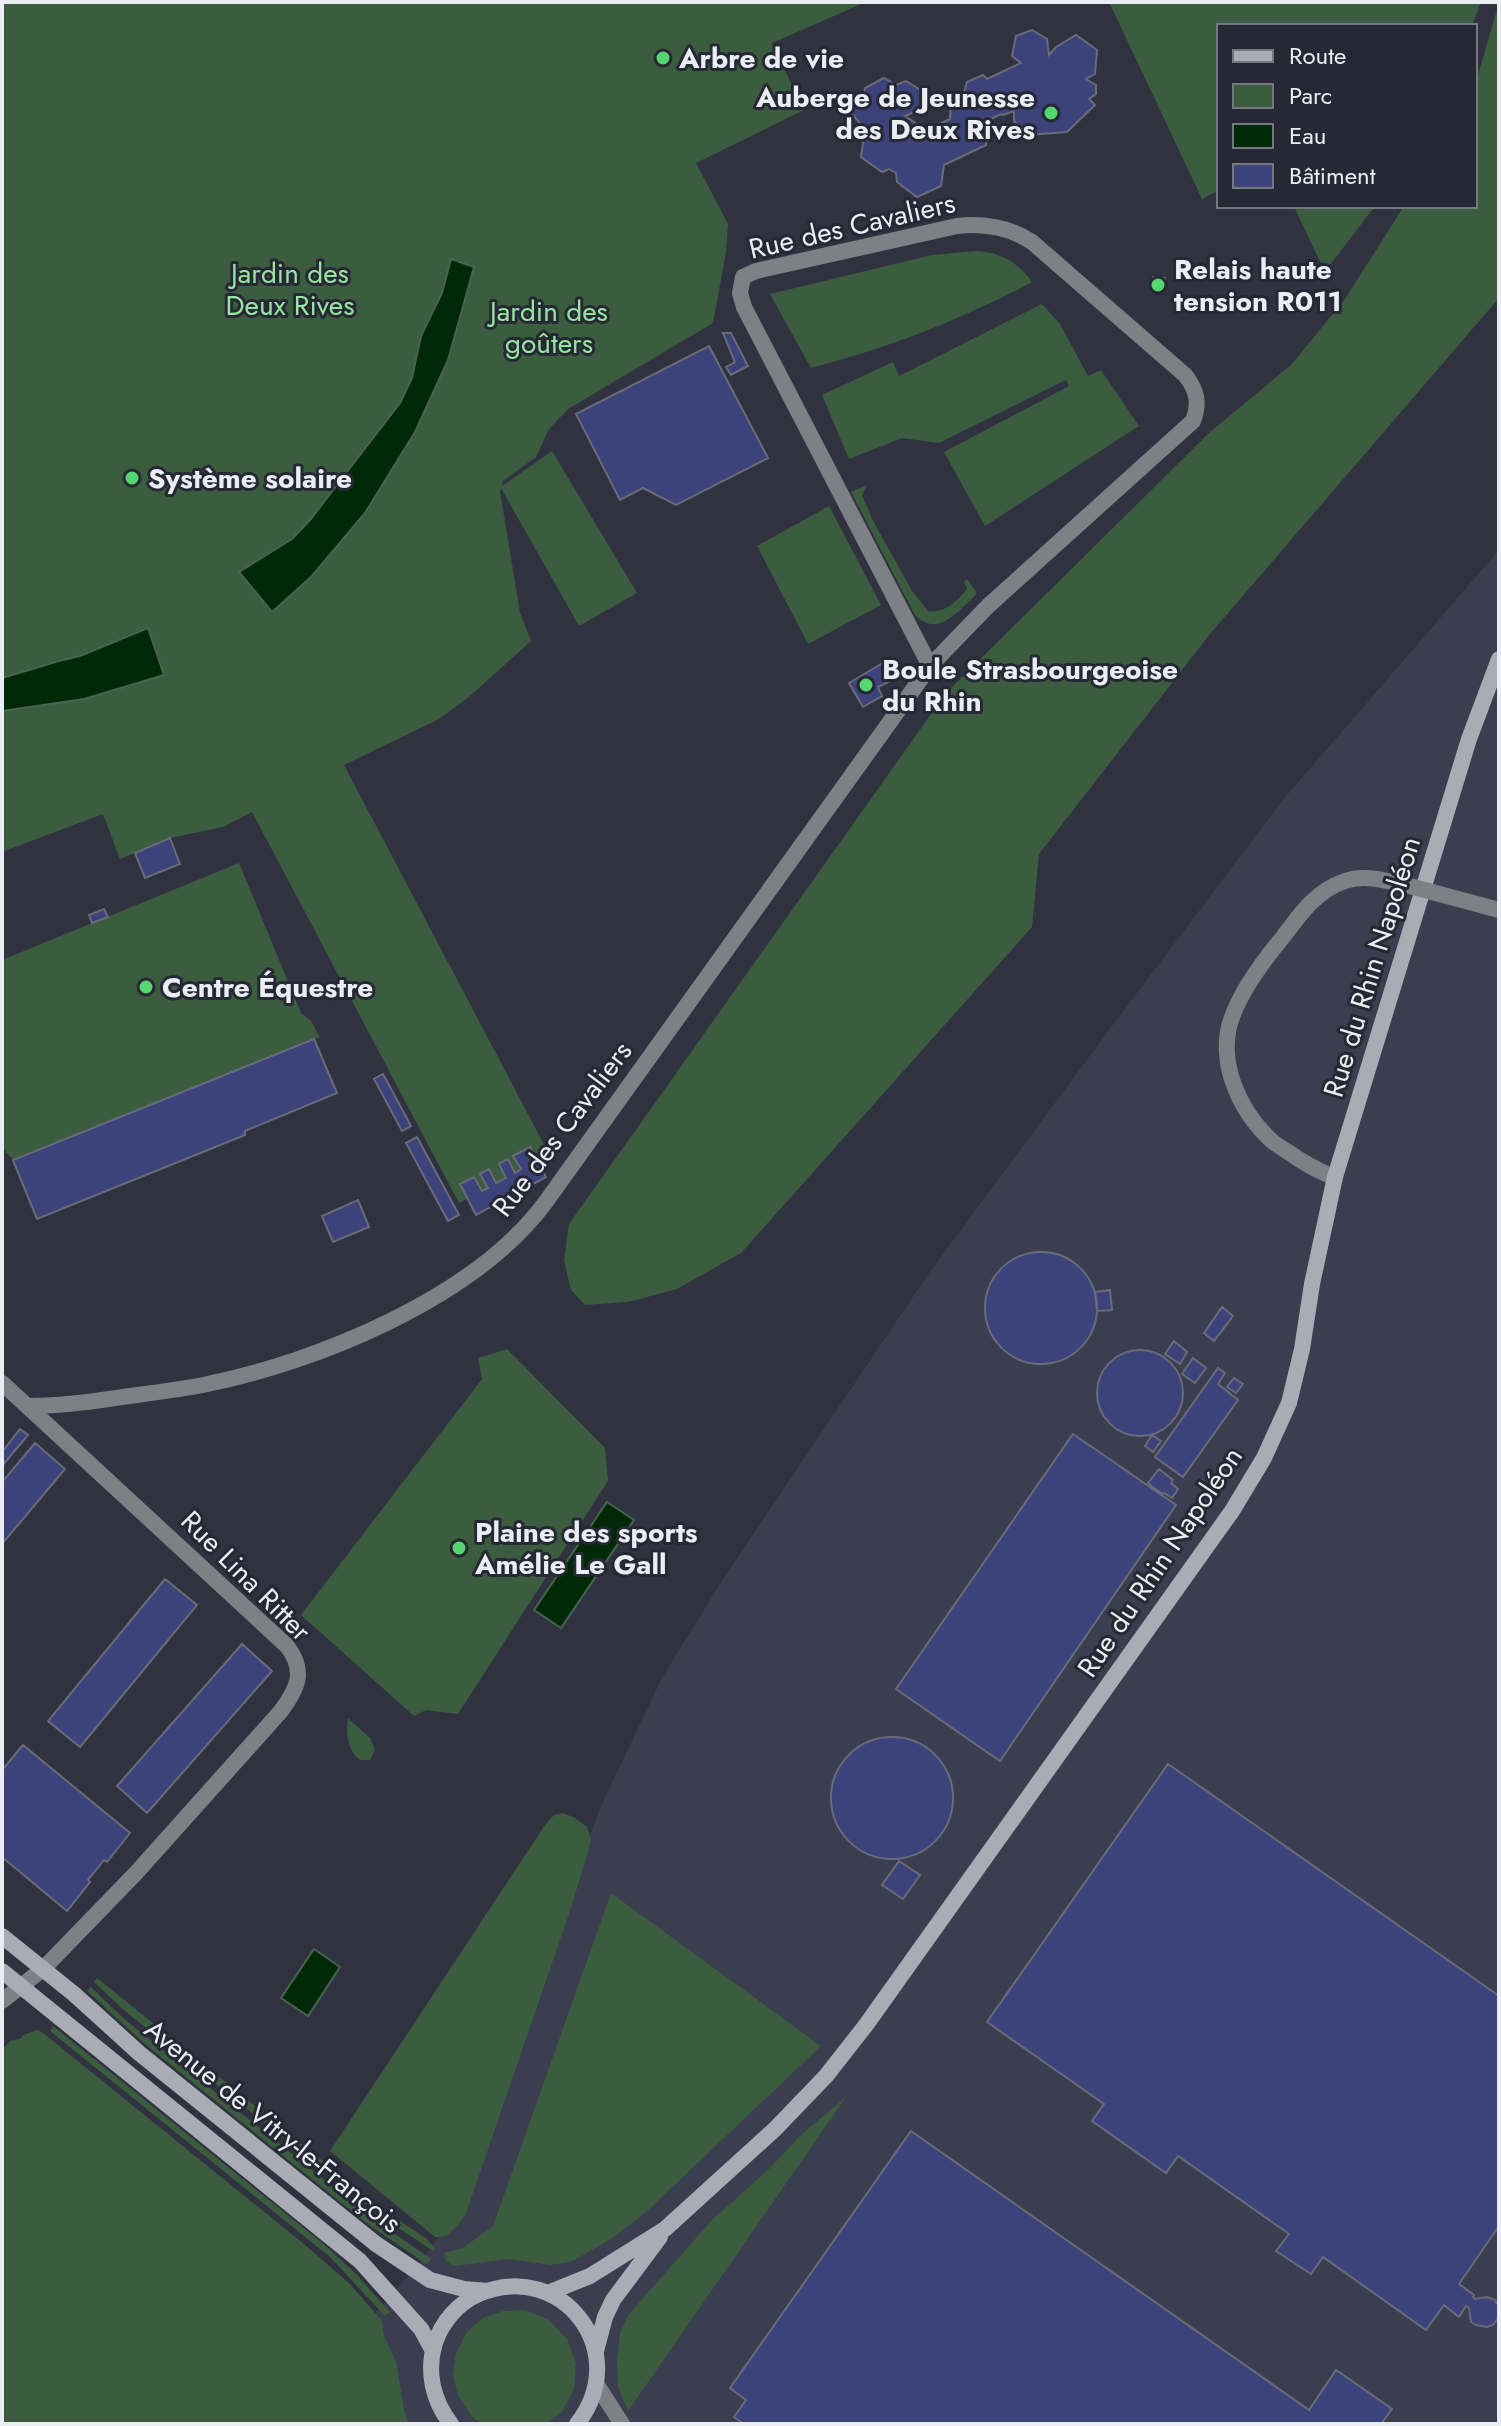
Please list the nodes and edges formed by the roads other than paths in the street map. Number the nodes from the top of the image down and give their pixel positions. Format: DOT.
graph roads {
  1 [pos="1499,659"];
  2 [pos="930,666"];
  3 [pos="1499,910"];
  4 [pos="1335,1177"];
  5 [pos="2,1383"];
  6 [pos="29,1406"];
  7 [pos="2,1936"];
  8 [pos="43,1969"];
  9 [pos="2,1971"];
  10 [pos="21,1986"];
  11 [pos="2,2001"];
  12 [pos="665,2229"];
  13 [pos="488,2291"];
  14 [pos="548,2293"];
  15 [pos="433,2351"];
  16 [pos="596,2351"];
  17 [pos="597,2385"];
  18 [pos="451,2424"];
  19 [pos="577,2424"];
  20 [pos="622,2424"];
  1 -- 4 [label="main road, Rue du Rhin Napoléon"];
  2 -- 2 [label="street, Rue des Cavaliers"];
  2 -- 6 [label="street, Rue des Cavaliers"];
  3 -- 4 [label="street, bridge"];
  4 -- 12 [label="main road, Rue du Rhin Napoléon"];
  5 -- 6 [label="street, Rue Lina Ritter"];
  6 -- 8 [label="street, Rue Lina Ritter"];
  7 -- 8 [label="main road, Avenue de Vitry-le-François"];
  8 -- 10 [label="street"];
  8 -- 13 [label="main road, Avenue de Vitry-le-François"];
  9 -- 10 [label="main road, Avenue de Vitry-le-François"];
  10 -- 11 [label="street"];
  10 -- 15 [label="main road, Avenue de Vitry-le-François"];
  12 -- 14 [label="main road, Rue du Rhin Napoléon"];
  12 -- 16 [label="main road, Rue du Rhin Napoléon"];
  13 -- 14 [label="main road"];
  13 -- 15 [label="main road"];
  14 -- 16 [label="main road"];
  15 -- 18 [label="main road"];
  16 -- 17 [label="main road"];
  17 -- 19 [label="main road"];
  17 -- 20 [label="street"];
}
